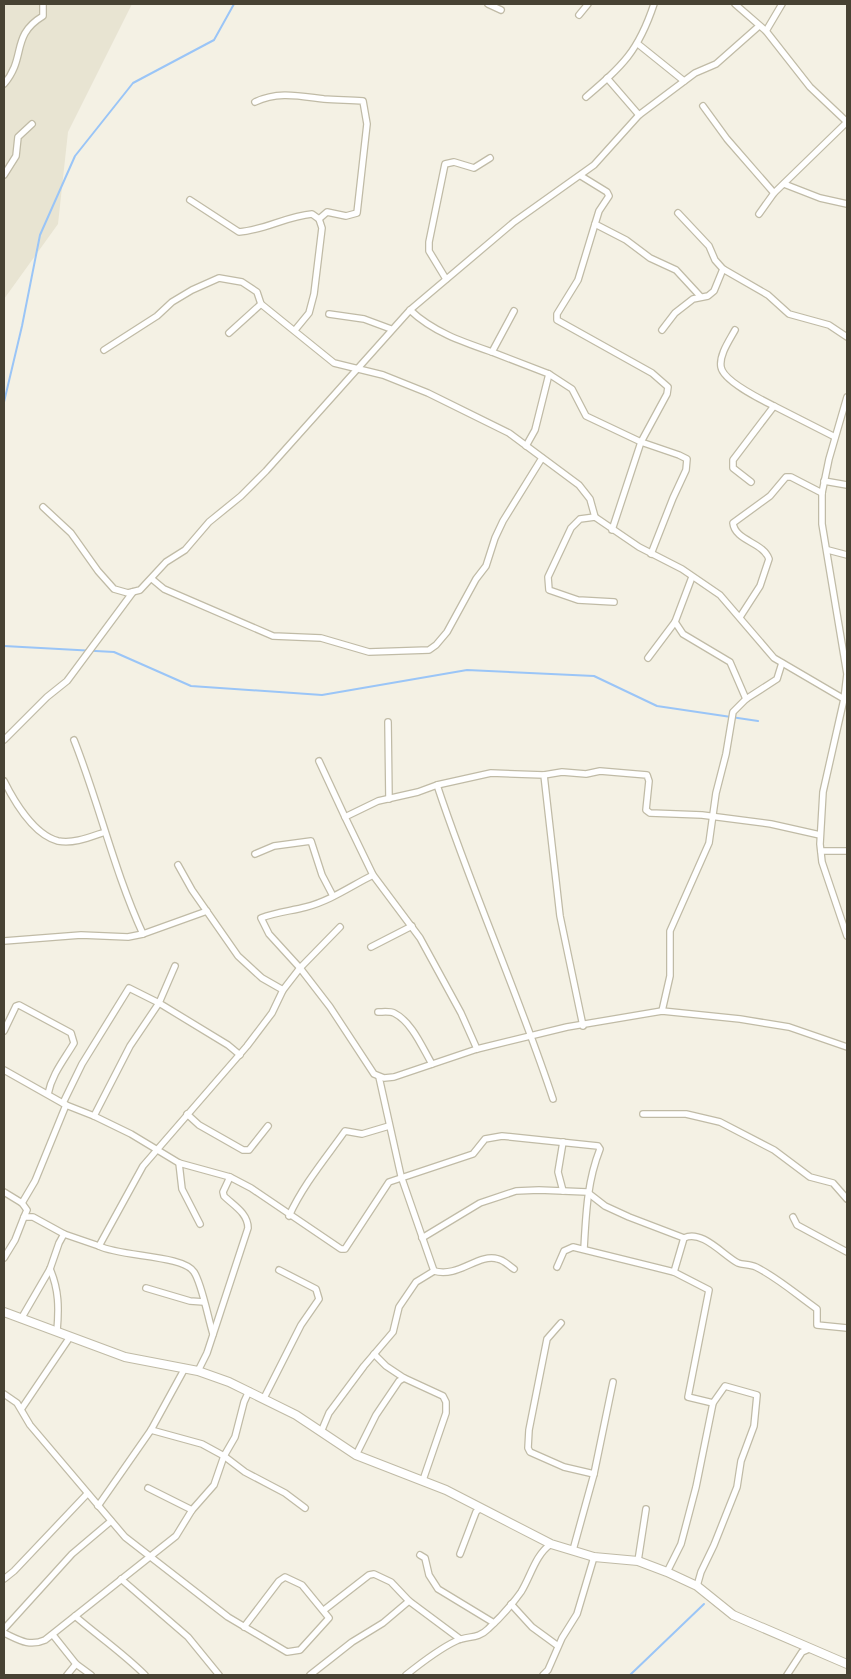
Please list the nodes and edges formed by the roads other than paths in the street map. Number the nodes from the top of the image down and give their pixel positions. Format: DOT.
graph roads {
  1 [pos="43,4"];
  2 [pos="488,4"];
  3 [pos="588,4"];
  4 [pos="654,4"];
  5 [pos="735,4"];
  6 [pos="782,4"];
  7 [pos="501,10"];
  8 [pos="579,15"];
  9 [pos="759,26"];
  10 [pos="766,31"];
  11 [pos="638,44"];
  12 [pos="607,78"];
  13 [pos="684,81"];
  14 [pos="4,84"];
  15 [pos="586,97"];
  16 [pos="255,102"];
  17 [pos="704,106"];
  18 [pos="639,115"];
  19 [pos="847,122"];
  20 [pos="32,124"];
  21 [pos="490,158"];
  22 [pos="4,175"];
  23 [pos="580,176"];
  24 [pos="784,184"];
  25 [pos="774,193"];
  26 [pos="190,200"];
  27 [pos="847,204"];
  28 [pos="678,213"];
  29 [pos="759,214"];
  30 [pos="319,220"];
  31 [pos="595,224"];
  32 [pos="723,270"];
  33 [pos="446,279"];
  34 [pos="700,296"];
  35 [pos="261,304"];
  36 [pos="410,310"];
  37 [pos="514,311"];
  38 [pos="329,314"];
  39 [pos="391,329"];
  40 [pos="295,330"];
  41 [pos="662,330"];
  42 [pos="735,330"];
  43 [pos="229,333"];
  44 [pos="847,337"];
  45 [pos="104,350"];
  46 [pos="492,352"];
  47 [pos="356,369"];
  48 [pos="549,374"];
  49 [pos="847,397"];
  50 [pos="774,406"];
  51 [pos="835,437"];
  52 [pos="641,442"];
  53 [pos="526,446"];
  54 [pos="542,458"];
  55 [pos="824,481"];
  56 [pos="751,482"];
  57 [pos="847,485"];
  58 [pos="822,493"];
  59 [pos="43,507"];
  60 [pos="595,517"];
  61 [pos="612,530"];
  62 [pos="828,550"];
  63 [pos="651,554"];
  64 [pos="847,555"];
  65 [pos="692,577"];
  66 [pos="152,579"];
  67 [pos="134,590"];
  68 [pos="614,602"];
  69 [pos="740,617"];
  70 [pos="675,622"];
  71 [pos="648,658"];
  72 [pos="782,663"];
  73 [pos="847,673"];
  74 [pos="828,688"];
  75 [pos="846,689"];
  76 [pos="746,699"];
  77 [pos="844,699"];
  78 [pos="847,710"];
  79 [pos="840,715"];
  80 [pos="388,722"];
  81 [pos="4,740"];
  82 [pos="74,740"];
  83 [pos="319,761"];
  84 [pos="544,775"];
  85 [pos="4,781"];
  86 [pos="437,785"];
  87 [pos="389,799"];
  88 [pos="345,817"];
  89 [pos="713,817"];
  90 [pos="104,832"];
  91 [pos="820,835"];
  92 [pos="821,851"];
  93 [pos="847,851"];
  94 [pos="255,854"];
  95 [pos="178,866"];
  96 [pos="373,876"];
  97 [pos="333,896"];
  98 [pos="207,911"];
  99 [pos="412,926"];
  100 [pos="340,927"];
  101 [pos="143,934"];
  102 [pos="847,936"];
  103 [pos="4,941"];
  104 [pos="371,947"];
  105 [pos="175,966"];
  106 [pos="300,968"];
  107 [pos="283,990"];
  108 [pos="159,1003"];
  109 [pos="662,1011"];
  110 [pos="378,1012"];
  111 [pos="583,1026"];
  112 [pos="4,1031"];
  113 [pos="532,1036"];
  114 [pos="847,1047"];
  115 [pos="477,1049"];
  116 [pos="240,1055"];
  117 [pos="432,1064"];
  118 [pos="4,1070"];
  119 [pos="379,1077"];
  120 [pos="48,1094"];
  121 [pos="553,1099"];
  122 [pos="64,1104"];
  123 [pos="187,1114"];
  124 [pos="643,1114"];
  125 [pos="94,1116"];
  126 [pos="268,1126"];
  127 [pos="389,1126"];
  128 [pos="564,1142"];
  129 [pos="156,1149"];
  130 [pos="179,1162"];
  131 [pos="400,1176"];
  132 [pos="230,1177"];
  133 [pos="563,1191"];
  134 [pos="4,1192"];
  135 [pos="587,1192"];
  136 [pos="847,1199"];
  137 [pos="22,1203"];
  138 [pos="289,1216"];
  139 [pos="24,1217"];
  140 [pos="792,1217"];
  141 [pos="200,1224"];
  142 [pos="64,1234"];
  143 [pos="422,1238"];
  144 [pos="684,1238"];
  145 [pos="99,1246"];
  146 [pos="584,1249"];
  147 [pos="847,1252"];
  148 [pos="4,1258"];
  149 [pos="557,1267"];
  150 [pos="50,1269"];
  151 [pos="514,1269"];
  152 [pos="279,1270"];
  153 [pos="434,1271"];
  154 [pos="674,1272"];
  155 [pos="146,1288"];
  156 [pos="204,1302"];
  157 [pos="4,1312"];
  158 [pos="21,1319"];
  159 [pos="561,1324"];
  160 [pos="847,1328"];
  161 [pos="57,1331"];
  162 [pos="213,1334"];
  163 [pos="70,1337"];
  164 [pos="374,1354"];
  165 [pos="185,1368"];
  166 [pos="198,1371"];
  167 [pos="404,1378"];
  168 [pos="614,1382"];
  169 [pos="249,1391"];
  170 [pos="5,1396"];
  171 [pos="264,1398"];
  172 [pos="713,1404"];
  173 [pos="22,1408"];
  174 [pos="151,1430"];
  175 [pos="321,1432"];
  176 [pos="356,1455"];
  177 [pos="224,1456"];
  178 [pos="594,1474"];
  179 [pos="423,1480"];
  180 [pos="148,1488"];
  181 [pos="87,1494"];
  182 [pos="98,1506"];
  183 [pos="305,1508"];
  184 [pos="480,1508"];
  185 [pos="646,1509"];
  186 [pos="192,1510"];
  187 [pos="111,1521"];
  188 [pos="551,1544"];
  189 [pos="573,1550"];
  190 [pos="460,1554"];
  191 [pos="420,1555"];
  192 [pos="148,1557"];
  193 [pos="594,1557"];
  194 [pos="638,1561"];
  195 [pos="667,1572"];
  196 [pos="4,1579"];
  197 [pos="121,1579"];
  198 [pos="697,1586"];
  199 [pos="409,1601"];
  200 [pos="512,1604"];
  201 [pos="324,1610"];
  202 [pos="75,1616"];
  203 [pos="494,1623"];
  204 [pos="244,1626"];
  205 [pos="4,1631"];
  206 [pos="53,1635"];
  207 [pos="460,1639"];
  208 [pos="558,1646"];
  209 [pos="809,1649"];
  210 [pos="76,1664"];
  211 [pos="847,1664"];
  212 [pos="67,1675"];
  213 [pos="91,1675"];
  214 [pos="145,1675"];
  215 [pos="218,1675"];
  216 [pos="310,1675"];
  217 [pos="406,1675"];
  218 [pos="542,1675"];
  219 [pos="787,1675"];
  1 -- 14 [label="street"];
  2 -- 7 [label="street"];
  3 -- 8 [label="street"];
  4 -- 11 [label="street"];
  5 -- 9 [label="street"];
  6 -- 10 [label="street"];
  9 -- 10 [label="street"];
  9 -- 13 [label="street"];
  10 -- 19 [label="street"];
  11 -- 12 [label="street"];
  11 -- 13 [label="street"];
  12 -- 15 [label="street"];
  12 -- 18 [label="street"];
  13 -- 18 [label="street"];
  16 -- 30 [label="street"];
  17 -- 25 [label="street"];
  18 -- 23 [label="street"];
  19 -- 24 [label="street"];
  20 -- 22 [label="street"];
  21 -- 33 [label="street"];
  23 -- 31 [label="street"];
  23 -- 33 [label="street"];
  24 -- 25 [label="street"];
  24 -- 27 [label="street"];
  25 -- 29 [label="street"];
  26 -- 30 [label="street"];
  28 -- 32 [label="street"];
  30 -- 40 [label="street"];
  31 -- 34 [label="street"];
  31 -- 52 [label="street"];
  32 -- 34 [label="street"];
  32 -- 44 [label="street"];
  33 -- 36 [label="street"];
  34 -- 41 [label="street"];
  35 -- 40 [label="street"];
  35 -- 43 [label="street"];
  35 -- 45 [label="street"];
  36 -- 39 [label="street"];
  36 -- 46 [label="street"];
  37 -- 46 [label="street"];
  38 -- 39 [label="street"];
  39 -- 47 [label="street"];
  40 -- 47 [label="street"];
  42 -- 50 [label="street"];
  46 -- 48 [label="street"];
  47 -- 53 [label="street"];
  47 -- 66 [label="street"];
  48 -- 52 [label="street"];
  48 -- 53 [label="street"];
  49 -- 51 [label="street"];
  50 -- 51 [label="street"];
  50 -- 56 [label="street"];
  51 -- 55 [label="street"];
  52 -- 61 [label="street"];
  52 -- 63 [label="street"];
  53 -- 54 [label="street"];
  54 -- 60 [label="street"];
  54 -- 66 [label="street"];
  55 -- 57 [label="street"];
  55 -- 58 [label="street"];
  58 -- 62 [label="street"];
  58 -- 69 [label="street"];
  59 -- 67 [label="street"];
  60 -- 61 [label="street"];
  60 -- 68 [label="street"];
  61 -- 63 [label="street"];
  62 -- 64 [label="street"];
  62 -- 73 [label="street"];
  63 -- 65 [label="street"];
  65 -- 69 [label="street"];
  65 -- 70 [label="street"];
  66 -- 67 [label="street"];
  67 -- 81 [label="street"];
  69 -- 72 [label="street"];
  70 -- 71 [label="street"];
  70 -- 76 [label="street"];
  72 -- 74 [label="street"];
  72 -- 76 [label="street"];
  73 -- 75 [label="street"];
  74 -- 75 [label="street"];
  74 -- 77 [label="street"];
  75 -- 77 [label="street"];
  76 -- 89 [label="street"];
  77 -- 79 [label="street"];
  78 -- 79 [label="street"];
  79 -- 91 [label="street"];
  80 -- 87 [label="street"];
  82 -- 90 [label="street"];
  83 -- 88 [label="street"];
  84 -- 86 [label="street"];
  84 -- 89 [label="street"];
  84 -- 111 [label="street"];
  85 -- 90 [label="street"];
  86 -- 87 [label="street"];
  86 -- 113 [label="street"];
  87 -- 88 [label="street"];
  88 -- 96 [label="street"];
  89 -- 91 [label="street"];
  89 -- 109 [label="street"];
  90 -- 101 [label="street"];
  91 -- 92 [label="street"];
  92 -- 93 [label="street"];
  92 -- 102 [label="street"];
  94 -- 97 [label="street"];
  95 -- 98 [label="street"];
  96 -- 97 [label="street"];
  96 -- 99 [label="street"];
  97 -- 106 [label="street"];
  98 -- 101 [label="street"];
  98 -- 107 [label="street"];
  99 -- 104 [label="street"];
  99 -- 115 [label="street"];
  100 -- 106 [label="street"];
  101 -- 103 [label="street"];
  105 -- 108 [label="street"];
  106 -- 107 [label="street"];
  106 -- 119 [label="street"];
  107 -- 116 [label="street"];
  108 -- 116 [label="street"];
  108 -- 122 [label="street"];
  108 -- 125 [label="street"];
  109 -- 111 [label="street"];
  109 -- 114 [label="street"];
  110 -- 117 [label="street"];
  111 -- 113 [label="street"];
  112 -- 120 [label="street"];
  113 -- 115 [label="street"];
  113 -- 121 [label="street"];
  115 -- 117 [label="street"];
  116 -- 123 [label="street"];
  117 -- 119 [label="street"];
  118 -- 120 [label="street"];
  119 -- 127 [label="street"];
  120 -- 122 [label="street"];
  122 -- 125 [label="street"];
  122 -- 137 [label="street"];
  123 -- 126 [label="street"];
  123 -- 129 [label="street"];
  124 -- 136 [label="street"];
  125 -- 129 [label="street"];
  127 -- 131 [label="street"];
  127 -- 138 [label="street"];
  128 -- 131 [label="street"];
  128 -- 133 [label="street"];
  128 -- 135 [label="street"];
  129 -- 130 [label="street"];
  129 -- 145 [label="street"];
  130 -- 132 [label="street"];
  130 -- 141 [label="street"];
  131 -- 138 [label="street"];
  131 -- 143 [label="street"];
  132 -- 138 [label="street"];
  132 -- 162 [label="street"];
  133 -- 135 [label="street"];
  133 -- 143 [label="street"];
  134 -- 137 [label="street"];
  135 -- 144 [label="street"];
  135 -- 146 [label="street"];
  137 -- 139 [label="street"];
  139 -- 142 [label="street"];
  139 -- 148 [label="street"];
  140 -- 147 [label="street"];
  142 -- 145 [label="street"];
  142 -- 150 [label="street"];
  143 -- 153 [label="street"];
  144 -- 154 [label="street"];
  144 -- 160 [label="street"];
  145 -- 156 [label="street"];
  146 -- 149 [label="street"];
  146 -- 154 [label="street"];
  150 -- 158 [label="street"];
  150 -- 161 [label="street"];
  151 -- 153 [label="street"];
  152 -- 171 [label="street"];
  153 -- 164 [label="street"];
  154 -- 172 [label="street"];
  155 -- 156 [label="street"];
  156 -- 162 [label="street"];
  157 -- 158 [label="street"];
  158 -- 161 [label="street"];
  159 -- 178 [label="street"];
  161 -- 163 [label="street"];
  162 -- 166 [label="street"];
  163 -- 165 [label="street"];
  163 -- 173 [label="street"];
  164 -- 167 [label="street"];
  164 -- 175 [label="street"];
  165 -- 166 [label="street"];
  165 -- 174 [label="street"];
  166 -- 169 [label="street"];
  167 -- 176 [label="street"];
  167 -- 179 [label="street"];
  168 -- 178 [label="street"];
  169 -- 171 [label="street"];
  169 -- 177 [label="street"];
  170 -- 173 [label="street"];
  171 -- 175 [label="street"];
  172 -- 195 [label="street"];
  172 -- 198 [label="street"];
  173 -- 181 [label="street"];
  174 -- 177 [label="street"];
  174 -- 182 [label="street"];
  175 -- 176 [label="street"];
  176 -- 179 [label="street"];
  177 -- 183 [label="street"];
  177 -- 186 [label="street"];
  178 -- 189 [label="street"];
  179 -- 184 [label="street"];
  180 -- 186 [label="street"];
  181 -- 182 [label="street"];
  181 -- 196 [label="street"];
  182 -- 187 [label="street"];
  184 -- 188 [label="street"];
  184 -- 190 [label="street"];
  185 -- 194 [label="street"];
  186 -- 192 [label="street"];
  187 -- 192 [label="street"];
  187 -- 205 [label="street"];
  188 -- 189 [label="street"];
  188 -- 200 [label="street"];
  189 -- 193 [label="street"];
  191 -- 203 [label="street"];
  192 -- 197 [label="street"];
  192 -- 204 [label="street"];
  193 -- 194 [label="street"];
  193 -- 208 [label="street"];
  194 -- 195 [label="street"];
  195 -- 198 [label="street"];
  197 -- 202 [label="street"];
  197 -- 215 [label="street"];
  198 -- 209 [label="street"];
  199 -- 201 [label="street"];
  199 -- 207 [label="street"];
  199 -- 216 [label="street"];
  200 -- 203 [label="street"];
  200 -- 208 [label="street"];
  201 -- 204 [label="street"];
  201 -- 204 [label="street"];
  202 -- 206 [label="street"];
  202 -- 214 [label="street"];
  203 -- 207 [label="street"];
  205 -- 206 [label="street"];
  206 -- 210 [label="street"];
  207 -- 217 [label="street"];
  208 -- 218 [label="street"];
  209 -- 211 [label="street"];
  209 -- 219 [label="street"];
  210 -- 212 [label="street"];
  210 -- 213 [label="street"];
}
